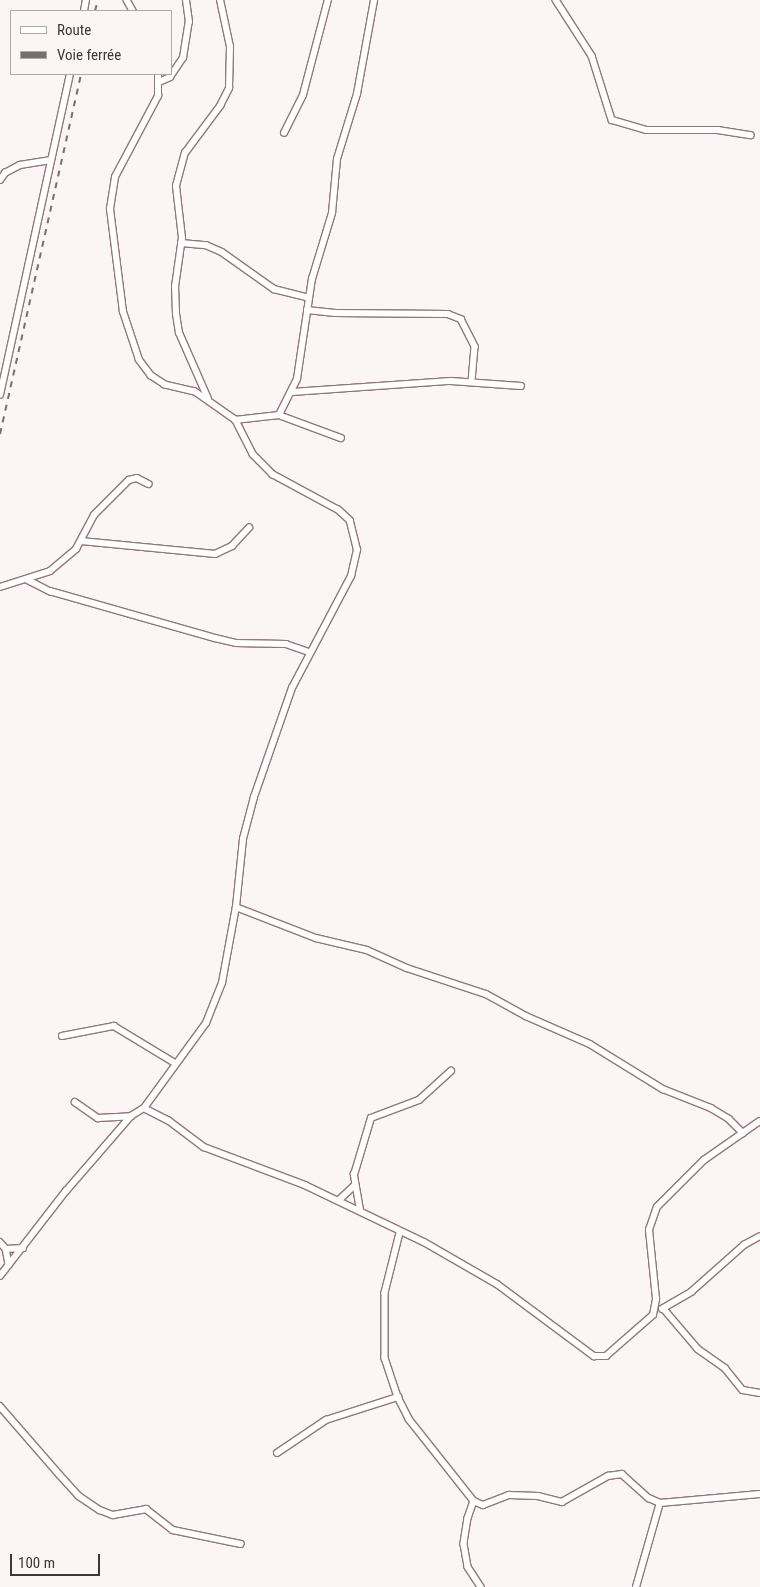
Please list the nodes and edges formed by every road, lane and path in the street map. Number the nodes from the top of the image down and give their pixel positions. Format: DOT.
graph roads {
  1 [pos="186,0"];
  2 [pos="220,0"];
  3 [pos="328,0"];
  4 [pos="374,0"];
  5 [pos="556,0"];
  6 [pos="172,74"];
  7 [pos="70,75"];
  8 [pos="158,75"];
  9 [pos="171,75"];
  10 [pos="159,82"];
  11 [pos="284,133"];
  12 [pos="751,135"];
  13 [pos="51,160"];
  14 [pos="0,180"];
  15 [pos="181,243"];
  16 [pos="309,298"];
  17 [pos="307,310"];
  18 [pos="472,382"];
  19 [pos="522,386"];
  20 [pos="292,392"];
  21 [pos="0,395"];
  22 [pos="208,400"];
  23 [pos="279,415"];
  24 [pos="235,420"];
  25 [pos="341,438"];
  26 [pos="149,484"];
  27 [pos="249,528"];
  28 [pos="81,541"];
  29 [pos="28,580"];
  30 [pos="0,587"];
  31 [pos="309,652"];
  32 [pos="236,908"];
  33 [pos="62,1036"];
  34 [pos="175,1063"];
  35 [pos="451,1071"];
  36 [pos="75,1102"];
  37 [pos="144,1108"];
  38 [pos="131,1116"];
  39 [pos="760,1121"];
  40 [pos="743,1133"];
  41 [pos="354,1186"];
  42 [pos="339,1200"];
  43 [pos="360,1210"];
  44 [pos="400,1233"];
  45 [pos="760,1236"];
  46 [pos="0,1242"];
  47 [pos="23,1248"];
  48 [pos="6,1249"];
  49 [pos="9,1265"];
  50 [pos="0,1276"];
  51 [pos="655,1309"];
  52 [pos="664,1309"];
  53 [pos="760,1393"];
  54 [pos="398,1397"];
  55 [pos="0,1406"];
  56 [pos="277,1453"];
  57 [pos="760,1494"];
  58 [pos="474,1501"];
  59 [pos="660,1503"];
  60 [pos="241,1544"];
  61 [pos="481,1587"];
  62 [pos="636,1587"];
  1 -- 6 [label="street"];
  2 -- 15 [label="street"];
  3 -- 11 [label="street"];
  4 -- 16 [label="street"];
  5 -- 12 [label="street"];
  7 -- 13 [label="street"];
  8 -- 10 [label="street"];
  9 -- 10 [label="street"];
  10 -- 22 [label="street"];
  13 -- 14 [label="street"];
  13 -- 21 [label="street"];
  15 -- 16 [label="street"];
  15 -- 22 [label="street"];
  16 -- 17 [label="street"];
  17 -- 18 [label="street"];
  17 -- 20 [label="street"];
  18 -- 19 [label="street"];
  18 -- 20 [label="street"];
  20 -- 23 [label="street"];
  22 -- 24 [label="street"];
  23 -- 24 [label="street"];
  23 -- 25 [label="street"];
  24 -- 31 [label="street"];
  26 -- 28 [label="street"];
  27 -- 28 [label="street"];
  28 -- 29 [label="street"];
  29 -- 30 [label="street"];
  29 -- 31 [label="street"];
  31 -- 32 [label="street"];
  32 -- 34 [label="street"];
  32 -- 40 [label="street"];
  33 -- 34 [label="street"];
  34 -- 37 [label="street"];
  35 -- 41 [label="street"];
  36 -- 38 [label="street"];
  37 -- 38 [label="street"];
  37 -- 42 [label="street"];
  38 -- 47 [label="street"];
  39 -- 40 [label="street"];
  40 -- 51 [label="street"];
  41 -- 42 [label="street"];
  41 -- 43 [label="street"];
  42 -- 43 [label="street"];
  43 -- 44 [label="street"];
  44 -- 51 [label="street"];
  44 -- 54 [label="street"];
  45 -- 52 [label="street"];
  46 -- 48 [label="street"];
  47 -- 48 [label="street"];
  47 -- 49 [label="street"];
  48 -- 49 [label="street"];
  49 -- 50 [label="street"];
  51 -- 52 [label="street"];
  52 -- 53 [label="street"];
  54 -- 56 [label="street"];
  54 -- 58 [label="street"];
  55 -- 60 [label="street"];
  57 -- 59 [label="street"];
  58 -- 59 [label="street"];
  58 -- 61 [label="street"];
  59 -- 62 [label="street"];
}
